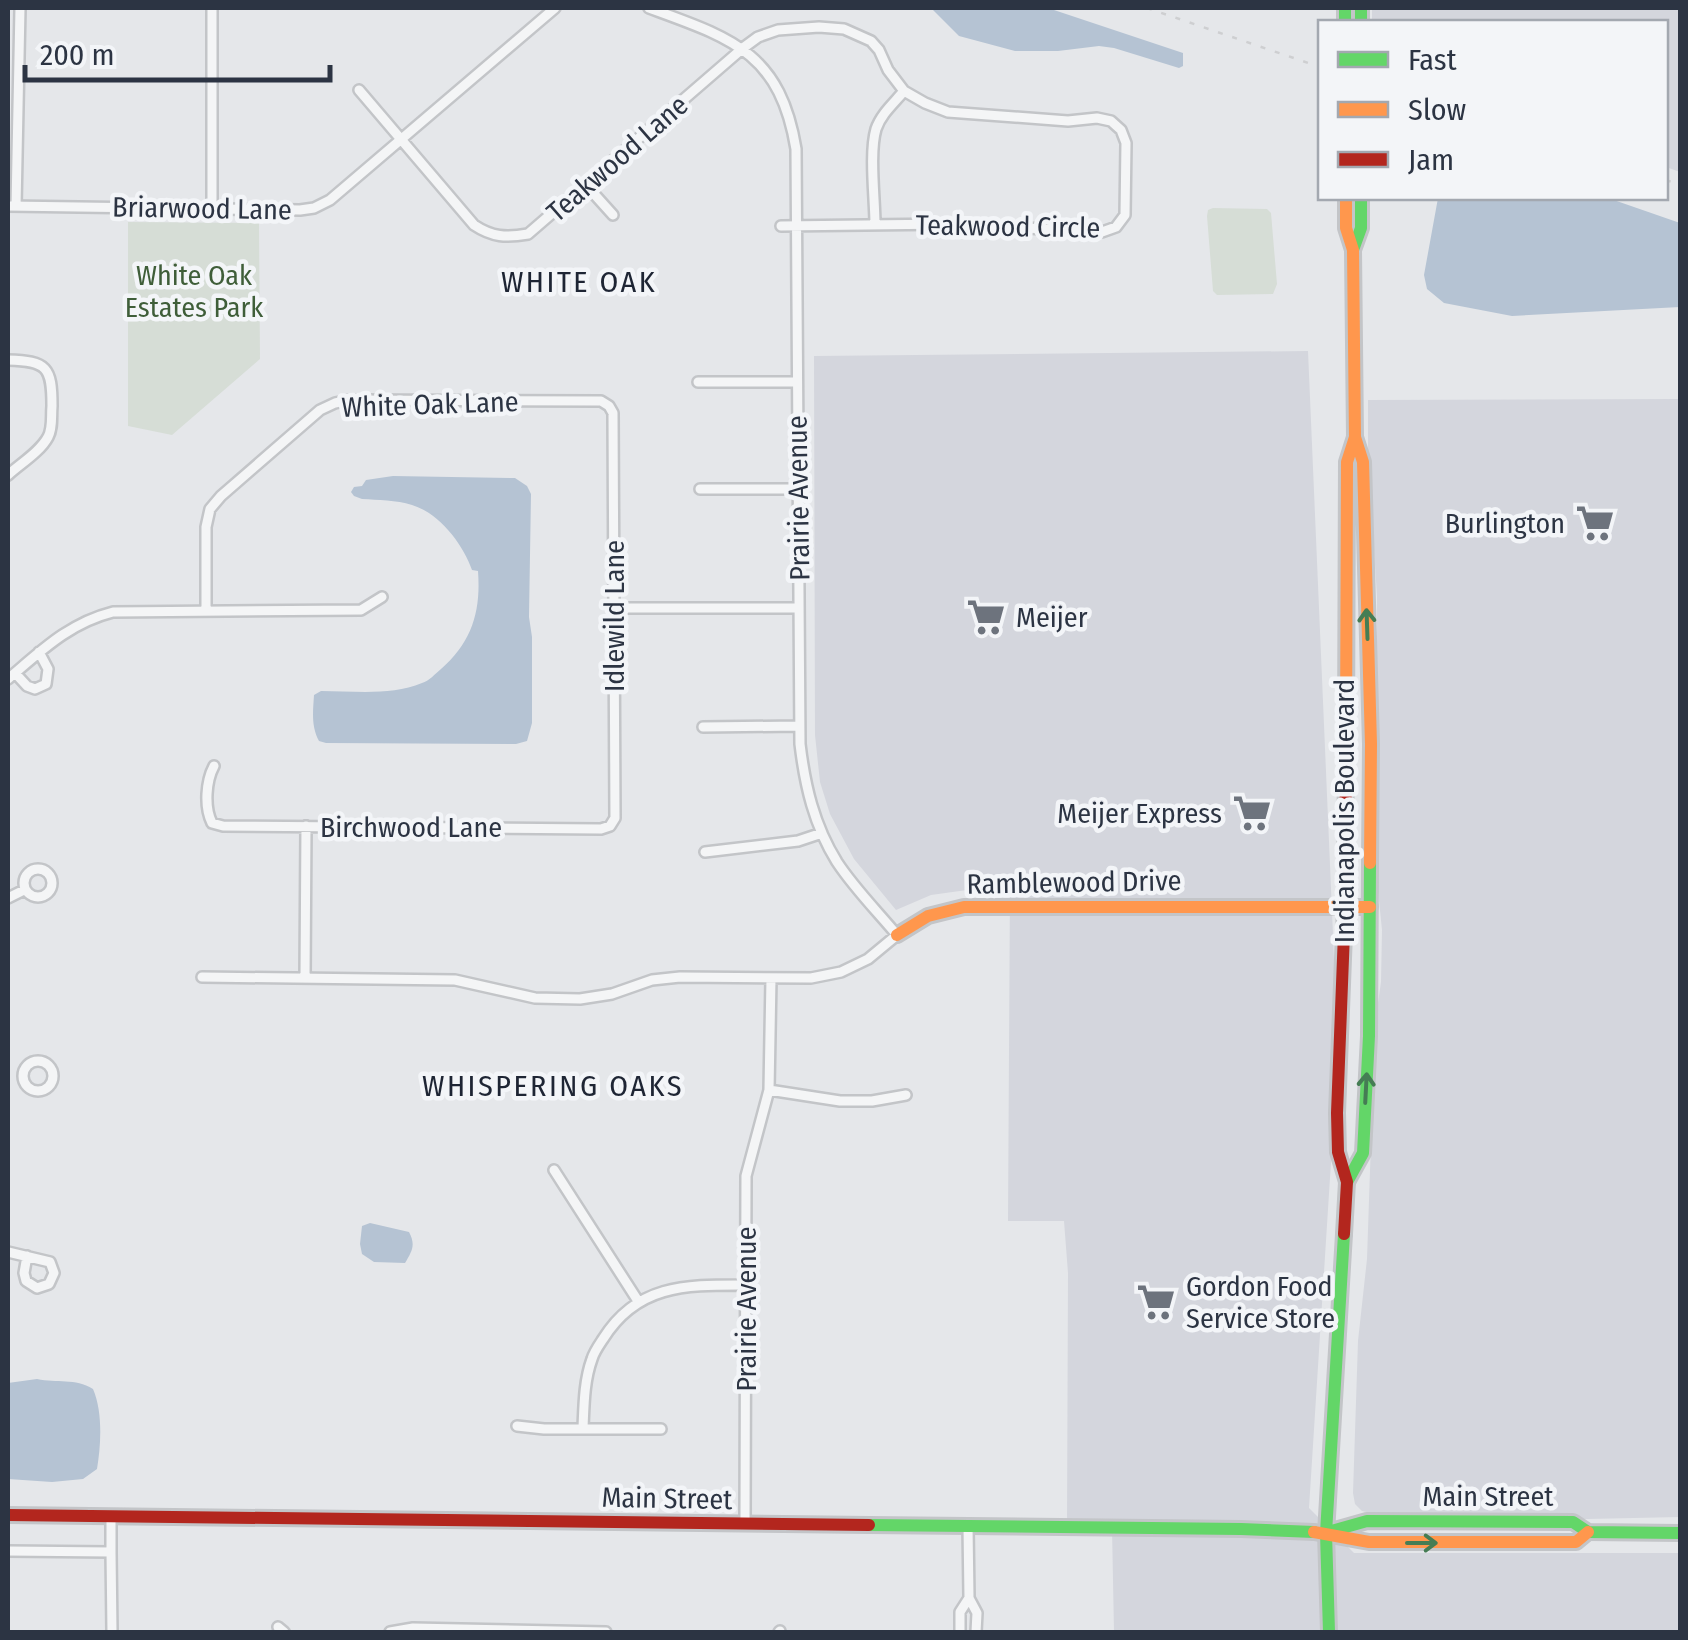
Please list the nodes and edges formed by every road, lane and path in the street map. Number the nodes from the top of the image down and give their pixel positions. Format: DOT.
graph roads {
  1 [pos="20,8"];
  2 [pos="212,8"];
  3 [pos="554,8"];
  4 [pos="649,8"];
  5 [pos="8,24"];
  6 [pos="20,24"];
  7 [pos="743,48"];
  8 [pos="358,90"];
  9 [pos="904,91"];
  10 [pos="401,139"];
  11 [pos="12,176"];
  12 [pos="586,185"];
  13 [pos="1346,200"];
  14 [pos="1361,200"];
  15 [pos="12,206"];
  16 [pos="212,208"];
  17 [pos="613,215"];
  18 [pos="875,225"];
  19 [pos="781,226"];
  20 [pos="796,226"];
  21 [pos="1354,250"];
  22 [pos="8,360"];
  23 [pos="698,382"];
  24 [pos="797,382"];
  25 [pos="609,406"];
  26 [pos="1355,436"];
  27 [pos="8,475"];
  28 [pos="700,489"];
  29 [pos="798,489"];
  30 [pos="382,597"];
  31 [pos="614,608"];
  32 [pos="799,608"];
  33 [pos="206,610"];
  34 [pos="40,652"];
  35 [pos="11,676"];
  36 [pos="800,726"];
  37 [pos="703,727"];
  38 [pos="214,766"];
  39 [pos="306,826"];
  40 [pos="610,826"];
  41 [pos="822,833"];
  42 [pos="705,852"];
  43 [pos="24,890"];
  44 [pos="8,898"];
  45 [pos="1346,907"];
  46 [pos="1370,907"];
  47 [pos="897,935"];
  48 [pos="202,977"];
  49 [pos="305,978"];
  50 [pos="771,978"];
  51 [pos="8,1076"];
  52 [pos="22,1076"];
  53 [pos="769,1090"];
  54 [pos="906,1095"];
  55 [pos="554,1170"];
  56 [pos="1347,1182"];
  57 [pos="8,1252"];
  58 [pos="27,1256"];
  59 [pos="747,1285"];
  60 [pos="638,1301"];
  61 [pos="518,1426"];
  62 [pos="583,1428"];
  63 [pos="661,1428"];
  64 [pos="8,1515"];
  65 [pos="111,1517"];
  66 [pos="745,1524"];
  67 [pos="968,1526"];
  68 [pos="1588,1532"];
  69 [pos="1326,1533"];
  70 [pos="1680,1533"];
  71 [pos="8,1551"];
  72 [pos="111,1552"];
  73 [pos="968,1598"];
  74 [pos="482,1630"];
  75 [pos="112,1632"];
  76 [pos="390,1632"];
  77 [pos="606,1632"];
  78 [pos="960,1632"];
  79 [pos="976,1632"];
  80 [pos="1329,1632"];
  1 -- 6 [label="street"];
  2 -- 16 [label="street"];
  3 -- 10 [label="street, Briarwood Lane"];
  4 -- 7 [label="street"];
  5 -- 6 [label="street"];
  6 -- 11 [label="street"];
  7 -- 9 [label="street"];
  7 -- 12 [label="street, Teakwood Lane"];
  7 -- 20 [label="street, Prairie Avenue"];
  8 -- 10 [label="street, Teakwood Lane"];
  9 -- 18 [label="street"];
  9 -- 18 [label="street, Teakwood Circle"];
  10 -- 12 [label="street, Teakwood Lane"];
  10 -- 16 [label="street, Briarwood Lane"];
  11 -- 15 [label="street"];
  12 -- 17 [label="street"];
  13 -- 21 [label="main road, Indianapolis Boulevard"];
  14 -- 21 [label="main road, Indianapolis Boulevard"];
  15 -- 16 [label="street, Briarwood Lane"];
  18 -- 20 [label="street, Teakwood Circle"];
  19 -- 20 [label="street, Teakwood Circle"];
  20 -- 24 [label="street, Prairie Avenue"];
  21 -- 26 [label="main road, Indianapolis Boulevard"];
  22 -- 27 [label="street"];
  23 -- 24 [label="street"];
  24 -- 29 [label="street, Prairie Avenue"];
  25 -- 31 [label="street, Idlewild Lane"];
  25 -- 33 [label="street, White Oak Lane"];
  26 -- 45 [label="main road, Indianapolis Boulevard"];
  46 -- 26 [label="main road, Indianapolis Boulevard, one-way"];
  28 -- 29 [label="street"];
  29 -- 32 [label="street, Prairie Avenue"];
  30 -- 33 [label="street"];
  31 -- 32 [label="street"];
  31 -- 40 [label="street, Idlewild Lane"];
  32 -- 36 [label="street, Prairie Avenue"];
  33 -- 34 [label="street"];
  34 -- 35 [label="street"];
  34 -- 35 [label="street"];
  36 -- 37 [label="street"];
  36 -- 41 [label="street, Prairie Avenue"];
  38 -- 39 [label="street, Birchwood Lane"];
  39 -- 40 [label="street, Birchwood Lane"];
  39 -- 49 [label="street"];
  41 -- 42 [label="street"];
  41 -- 47 [label="street, Prairie Avenue"];
  43 -- 44 [label="street"];
  45 -- 46 [label="main road, Ramblewood Drive"];
  45 -- 47 [label="main road, Ramblewood Drive"];
  45 -- 56 [label="main road, Indianapolis Boulevard"];
  56 -- 46 [label="main road, Indianapolis Boulevard, one-way"];
  47 -- 50 [label="street, Ramblewood Drive"];
  48 -- 49 [label="street, Ramblewood Drive"];
  49 -- 50 [label="street, Ramblewood Drive"];
  50 -- 53 [label="street, Prairie Avenue"];
  51 -- 52 [label="street"];
  53 -- 54 [label="street"];
  53 -- 59 [label="street, Prairie Avenue"];
  55 -- 60 [label="street"];
  56 -- 69 [label="main road, Indianapolis Boulevard"];
  57 -- 58 [label="street"];
  59 -- 60 [label="street"];
  59 -- 66 [label="street, Prairie Avenue"];
  60 -- 62 [label="street"];
  61 -- 62 [label="street"];
  62 -- 63 [label="street"];
  64 -- 65 [label="main road, Main Street"];
  65 -- 66 [label="main road, Main Street"];
  65 -- 72 [label="street"];
  66 -- 67 [label="main road, Main Street"];
  67 -- 69 [label="main road, Main Street"];
  67 -- 73 [label="street"];
  69 -- 68 [label="main road, Main Street, one-way"];
  68 -- 69 [label="main road, Main Street"];
  68 -- 70 [label="main road, Main Street"];
  69 -- 80 [label="main road, Indianapolis Boulevard"];
  71 -- 72 [label="street"];
  72 -- 75 [label="street"];
  73 -- 78 [label="street"];
  73 -- 79 [label="street"];
  74 -- 76 [label="street"];
  74 -- 77 [label="street"];
}
